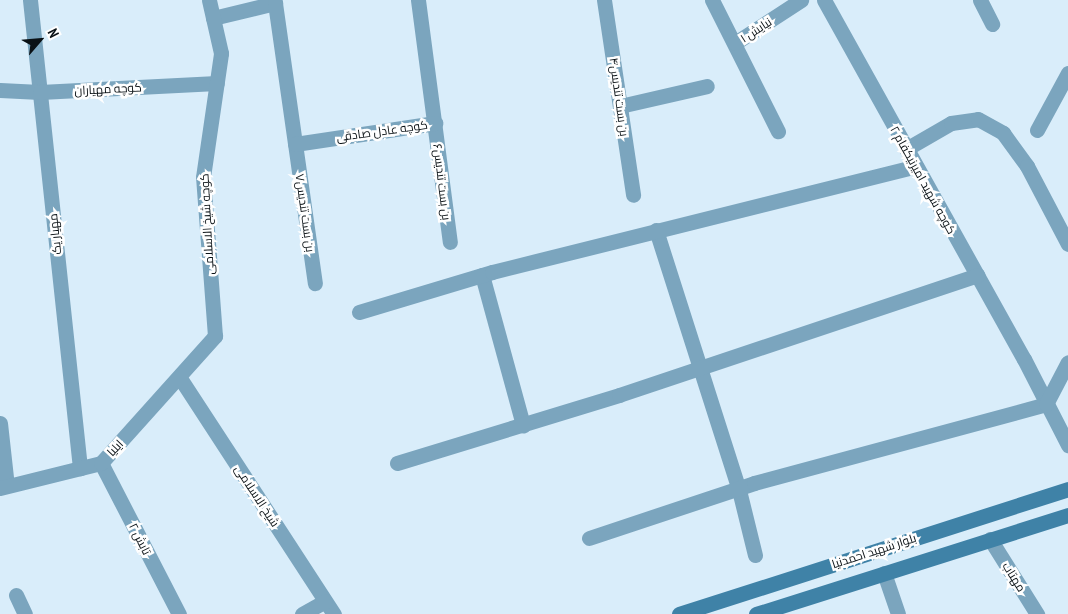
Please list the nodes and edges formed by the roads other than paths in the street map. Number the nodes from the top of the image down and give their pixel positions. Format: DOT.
graph roads {
  1 [pos="30,0"];
  2 [pos="208,0"];
  3 [pos="418,0"];
  4 [pos="604,0"];
  5 [pos="712,0"];
  6 [pos="801,0"];
  7 [pos="824,0"];
  8 [pos="980,0"];
  9 [pos="213,18"];
  10 [pos="992,24"];
  11 [pos="735,43"];
  12 [pos="1068,73"];
  13 [pos="217,82"];
  14 [pos="707,86"];
  15 [pos="0,90"];
  16 [pos="40,92"];
  17 [pos="620,106"];
  18 [pos="435,123"];
  19 [pos="1037,130"];
  20 [pos="778,131"];
  21 [pos="295,144"];
  22 [pos="906,149"];
  23 [pos="916,166"];
  24 [pos="633,195"];
  25 [pos="656,230"];
  26 [pos="450,242"];
  27 [pos="1068,244"];
  28 [pos="482,275"];
  29 [pos="977,275"];
  30 [pos="315,283"];
  31 [pos="359,312"];
  32 [pos="1068,362"];
  33 [pos="701,367"];
  34 [pos="180,378"];
  35 [pos="1046,404"];
  36 [pos="0,424"];
  37 [pos="522,424"];
  38 [pos="1068,445"];
  39 [pos="101,463"];
  40 [pos="396,463"];
  41 [pos="80,468"];
  42 [pos="4,487"];
  43 [pos="1068,489"];
  44 [pos="739,490"];
  45 [pos="1068,514"];
  46 [pos="589,538"];
  47 [pos="990,539"];
  48 [pos="755,555"];
  49 [pos="884,573"];
  50 [pos="16,595"];
  51 [pos="325,602"];
  52 [pos="762,613"];
  53 [pos="25,614"];
  54 [pos="179,614"];
  55 [pos="302,614"];
  56 [pos="334,614"];
  57 [pos="679,614"];
  58 [pos="898,614"];
  59 [pos="1037,614"];
  1 -- 16 [label="street, مهیار یک"];
  2 -- 9 [label="street, کوچه شیخ الاسلامی"];
  3 -- 18 [label="street, کوچه عادل صادقی"];
  4 -- 17 [label="street, بن بست تندیس۴"];
  5 -- 11 [label="street"];
  6 -- 11 [label="street, نیایش ۱"];
  7 -- 22 [label="street, کوچه شهید امیرنیکفام ۲"];
  8 -- 10 [label="street"];
  9 -- 13 [label="street, کوچه شیخ الاسلامی"];
  9 -- 21 [label="street, بن بست تندیس۷"];
  11 -- 20 [label="street"];
  12 -- 19 [label="street"];
  13 -- 16 [label="street, کوچه مهیاران"];
  13 -- 34 [label="street, کوچه شیخ الاسلامی"];
  14 -- 17 [label="street"];
  15 -- 16 [label="street, کوچه مهیاران"];
  16 -- 41 [label="street, مهیار یک"];
  17 -- 24 [label="street, بن بست تندیس۴"];
  18 -- 21 [label="street, کوچه عادل صادقی"];
  18 -- 26 [label="street, بن بست تندیس۶"];
  21 -- 30 [label="street, بن بست تندیس۷"];
  22 -- 23 [label="street, کوچه شهید امیرنیکفام ۲"];
  22 -- 27 [label="street"];
  23 -- 25 [label="street"];
  23 -- 29 [label="street, کوچه شهید امیرنیکفام ۲"];
  25 -- 28 [label="street"];
  25 -- 33 [label="street"];
  28 -- 31 [label="street"];
  28 -- 37 [label="street"];
  29 -- 33 [label="street"];
  29 -- 35 [label="street, کوچه شهید امیرنیکفام ۲"];
  32 -- 35 [label="street"];
  33 -- 37 [label="street"];
  33 -- 44 [label="street"];
  34 -- 39 [label="street, ایلیا"];
  34 -- 51 [label="street, شیخ الاسلامی"];
  35 -- 38 [label="street, کوچه شهید امیرنیکفام ۲"];
  35 -- 44 [label="street"];
  36 -- 42 [label="street"];
  37 -- 40 [label="street"];
  39 -- 41 [label="street, ایلیا"];
  39 -- 54 [label="street, تابش ۲"];
  41 -- 42 [label="street, ایلیا"];
  43 -- 57 [label="main road, بلوار شهید احمدنیا"];
  44 -- 46 [label="street"];
  44 -- 48 [label="street"];
  45 -- 47 [label="main road, بلوار شهید احمدنیا"];
  47 -- 49 [label="main road, بلوار شهید احمدنیا"];
  47 -- 59 [label="street, مهتاب"];
  49 -- 52 [label="main road, بلوار شهید احمدنیا"];
  49 -- 58 [label="street"];
  50 -- 53 [label="street"];
  51 -- 55 [label="street"];
  51 -- 56 [label="street, شیخ الاسلامی"];
}
